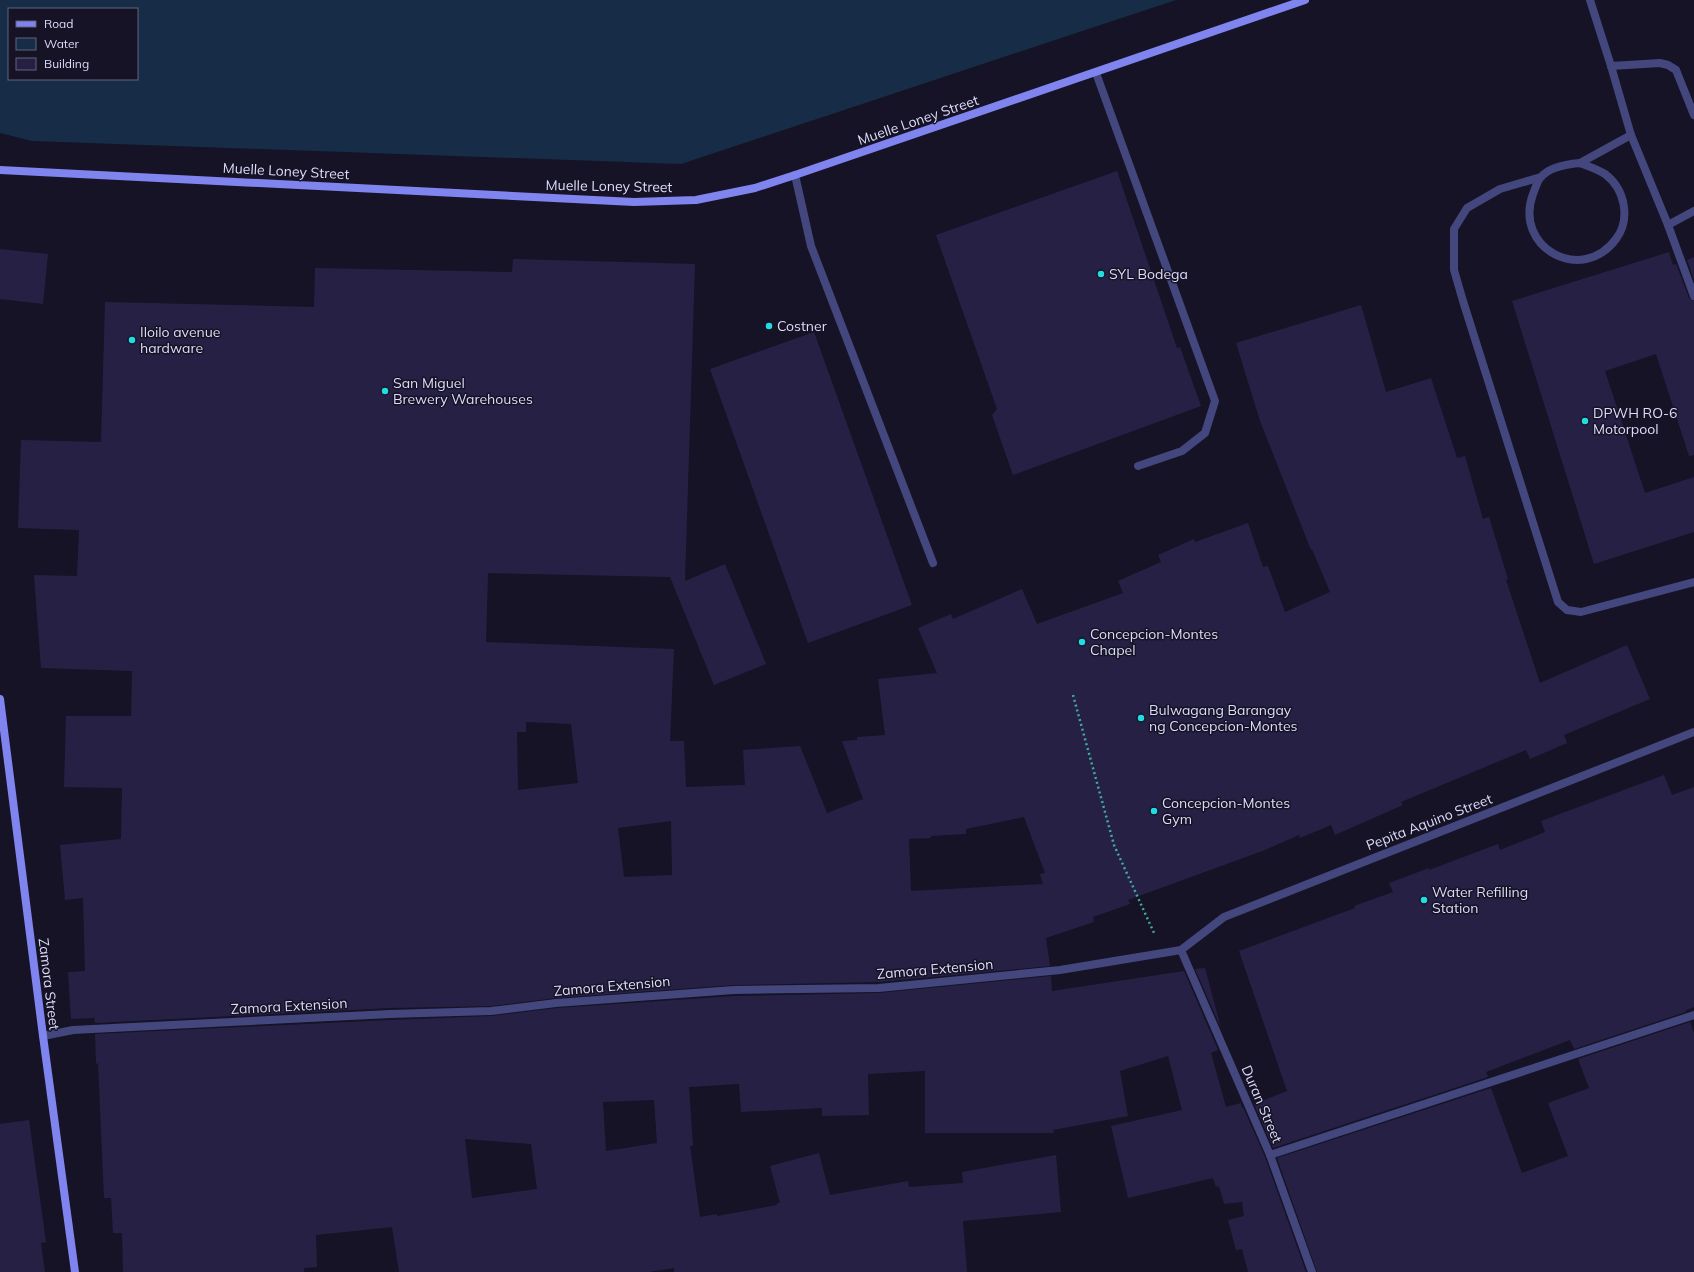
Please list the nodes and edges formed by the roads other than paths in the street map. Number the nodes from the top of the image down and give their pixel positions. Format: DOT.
graph roads {
  1 [pos="1305,0"];
  2 [pos="1590,0"];
  3 [pos="1611,66"];
  4 [pos="1096,73"];
  5 [pos="1694,115"];
  6 [pos="1631,135"];
  7 [pos="1580,163"];
  8 [pos="0,170"];
  9 [pos="795,175"];
  10 [pos="1541,177"];
  11 [pos="1694,211"];
  12 [pos="1668,225"];
  13 [pos="1694,296"];
  14 [pos="1138,466"];
  15 [pos="933,563"];
  16 [pos="1694,582"];
  17 [pos="0,698"];
  18 [pos="1694,732"];
  19 [pos="1181,950"];
  20 [pos="1694,1015"];
  21 [pos="43,1036"];
  22 [pos="1270,1155"];
  23 [pos="75,1272"];
  24 [pos="1312,1272"];
  1 -- 4 [label="main road, Muelle Loney Street"];
  2 -- 3 [label="street"];
  3 -- 5 [label="street"];
  3 -- 6 [label="street"];
  4 -- 9 [label="main road, Muelle Loney Street"];
  4 -- 14 [label="street"];
  6 -- 7 [label="street"];
  6 -- 12 [label="street"];
  7 -- 10 [label="street"];
  7 -- 10 [label="street"];
  8 -- 9 [label="main road, Muelle Loney Street"];
  9 -- 15 [label="street"];
  10 -- 16 [label="street"];
  11 -- 12 [label="street"];
  12 -- 13 [label="street"];
  17 -- 21 [label="main road, Zamora Street"];
  18 -- 19 [label="street, Pepita Aquino Street"];
  19 -- 21 [label="street, Zamora Extension"];
  19 -- 22 [label="street, Duran Street"];
  20 -- 22 [label="street"];
  21 -- 23 [label="main road, Zamora Street"];
  22 -- 24 [label="street, Duran Street"];
}
